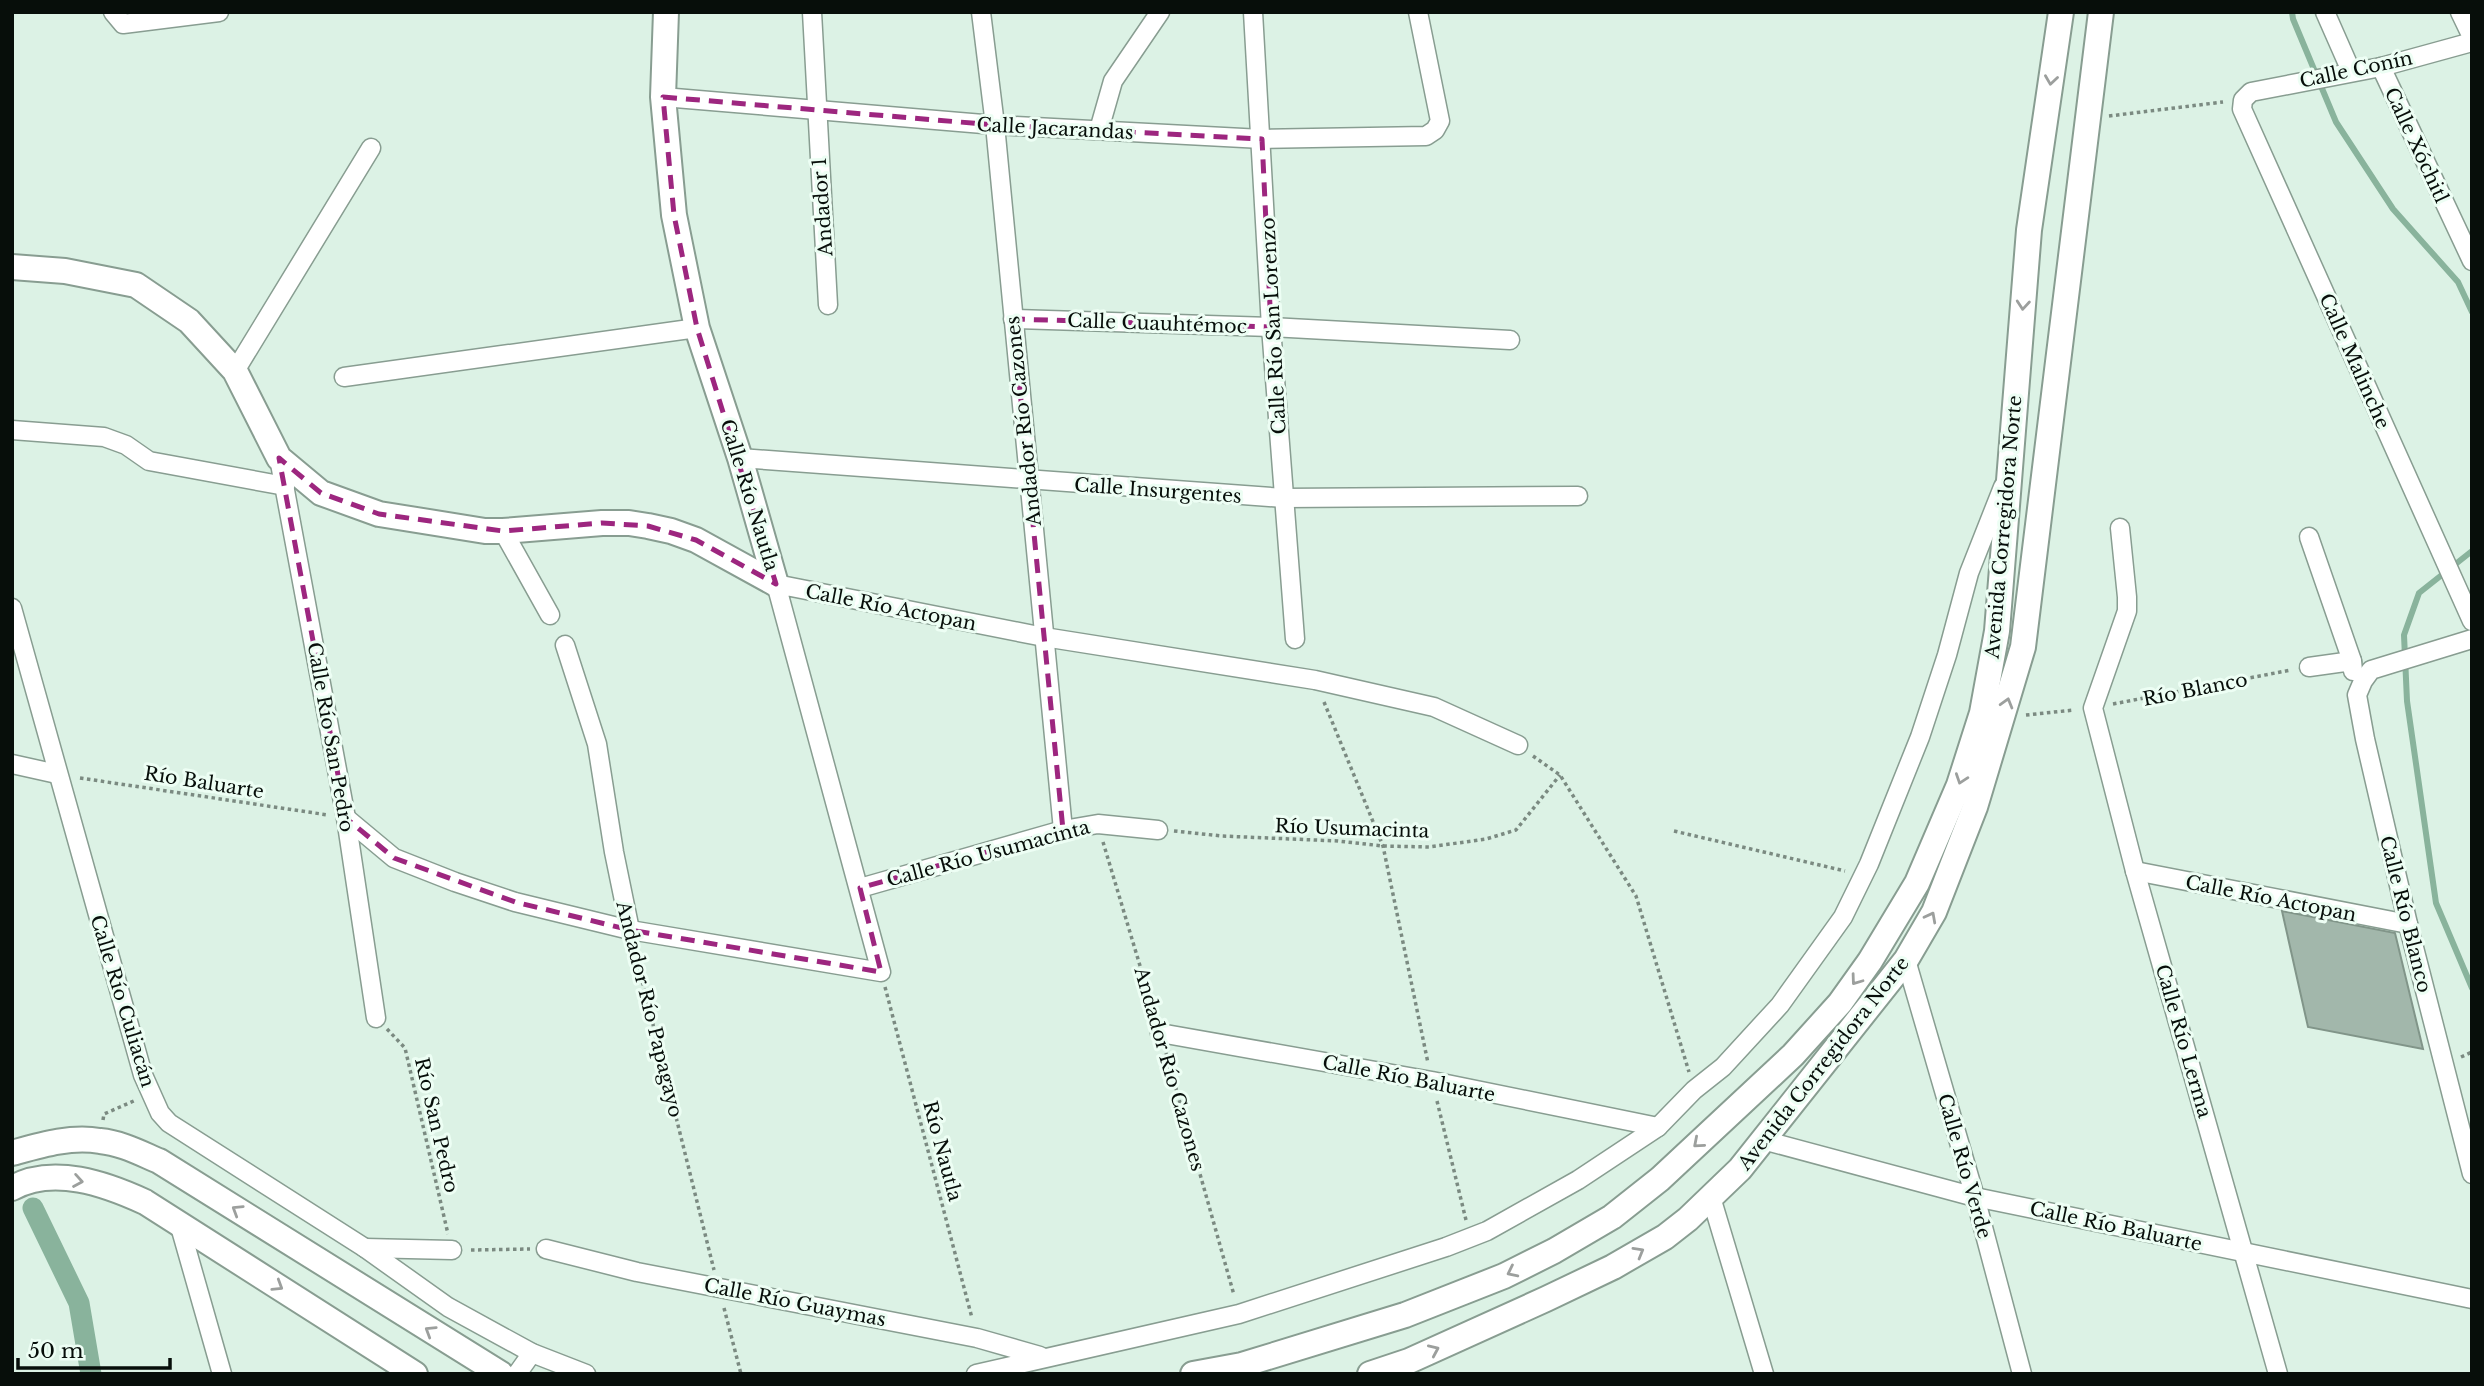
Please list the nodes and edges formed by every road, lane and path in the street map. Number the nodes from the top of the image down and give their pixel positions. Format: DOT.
graph roads {
  1 [pos="219,12"];
  2 [pos="666,12"];
  3 [pos="813,12"];
  4 [pos="981,12"];
  5 [pos="1160,12"];
  6 [pos="1253,12"];
  7 [pos="1418,12"];
  8 [pos="2061,12"];
  9 [pos="2101,12"];
  10 [pos="2325,12"];
  11 [pos="2460,12"];
  12 [pos="114,14"];
  13 [pos="2472,40"];
  14 [pos="2381,67"];
  15 [pos="2348,72"];
  16 [pos="663,97"];
  17 [pos="2243,100"];
  18 [pos="816,110"];
  19 [pos="2088,119"];
  20 [pos="995,125"];
  21 [pos="1099,130"];
  22 [pos="1262,139"];
  23 [pos="371,148"];
  24 [pos="2472,261"];
  25 [pos="12,267"];
  26 [pos="828,305"];
  27 [pos="1013,319"];
  28 [pos="1271,327"];
  29 [pos="697,328"];
  30 [pos="1510,340"];
  31 [pos="235,371"];
  32 [pos="344,377"];
  33 [pos="12,430"];
  34 [pos="740,457"];
  35 [pos="279,458"];
  36 [pos="2009,471"];
  37 [pos="1030,481"];
  38 [pos="285,486"];
  39 [pos="1578,496"];
  40 [pos="1284,498"];
  41 [pos="2120,528"];
  42 [pos="503,531"];
  43 [pos="2309,537"];
  44 [pos="776,584"];
  45 [pos="12,608"];
  46 [pos="550,615"];
  47 [pos="2472,621"];
  48 [pos="1044,637"];
  49 [pos="1295,639"];
  50 [pos="2472,639"];
  51 [pos="565,645"];
  52 [pos="2351,661"];
  53 [pos="2309,667"];
  54 [pos="1315,680"];
  55 [pos="2357,695"];
  56 [pos="2093,708"];
  57 [pos="2003,717"];
  58 [pos="1518,745"];
  59 [pos="12,764"];
  60 [pos="57,774"];
  61 [pos="1560,775"];
  62 [pos="346,818"];
  63 [pos="1098,824"];
  64 [pos="1063,830"];
  65 [pos="1158,830"];
  66 [pos="1674,831"];
  67 [pos="1383,846"];
  68 [pos="2135,871"];
  69 [pos="1864,875"];
  70 [pos="860,888"];
  71 [pos="2408,924"];
  72 [pos="630,930"];
  73 [pos="1906,960"];
  74 [pos="881,972"];
  75 [pos="376,1018"];
  76 [pos="1160,1033"];
  77 [pos="1432,1081"];
  78 [pos="1694,1090"];
  79 [pos="151,1094"];
  80 [pos="104,1114"];
  81 [pos="1658,1127"];
  82 [pos="1763,1140"];
  83 [pos="12,1153"];
  84 [pos="2472,1174"];
  85 [pos="12,1188"];
  86 [pos="1975,1197"];
  87 [pos="1711,1198"];
  88 [pos="179,1223"];
  89 [pos="1470,1239"];
  90 [pos="365,1248"];
  91 [pos="452,1250"];
  92 [pos="546,1250"];
  93 [pos="2245,1252"];
  94 [pos="718,1286"];
  95 [pos="2472,1299"];
  96 [pos="1240,1314"];
  97 [pos="977,1338"];
  98 [pos="532,1353"];
  99 [pos="1044,1357"];
  100 [pos="495,1370"];
  101 [pos="222,1374"];
  102 [pos="415,1374"];
  103 [pos="517,1374"];
  104 [pos="586,1374"];
  105 [pos="741,1374"];
  106 [pos="976,1374"];
  107 [pos="1194,1374"];
  108 [pos="1370,1374"];
  109 [pos="1763,1374"];
  110 [pos="2022,1374"];
  111 [pos="2278,1374"];
  1 -- 12 [label="street"];
  2 -- 16 [label="main road, Calle Río Nautla"];
  3 -- 18 [label="street, Andador 1"];
  4 -- 20 [label="street, Andador Río Cazones"];
  5 -- 21 [label="street"];
  6 -- 22 [label="street, Calle Río San Lorenzo"];
  7 -- 22 [label="street, Calle Jacarandas"];
  8 -- 36 [label="main road, Avenida Corregidora Norte, one-way"];
  9 -- 19 [label="main road, Avenida Corregidora Norte"];
  10 -- 15 [label="street"];
  11 -- 13 [label="street"];
  13 -- 14 [label="street, Calle Conín"];
  14 -- 15 [label="street, Calle Conín"];
  14 -- 24 [label="street, Calle Xóchitl"];
  15 -- 17 [label="street, Calle Conín"];
  16 -- 18 [label="street, Calle Jacarandas"];
  16 -- 29 [label="main road, Calle Río Nautla"];
  17 -- 19 [label="path"];
  17 -- 47 [label="street, Calle Malinche"];
  18 -- 20 [label="street, Calle Jacarandas"];
  18 -- 26 [label="street, Andador 1"];
  57 -- 19 [label="main road, Avenida Corregidora Norte, one-way"];
  20 -- 21 [label="street, Calle Jacarandas"];
  20 -- 27 [label="street, Andador Río Cazones"];
  21 -- 22 [label="street, Calle Jacarandas"];
  22 -- 28 [label="street, Calle Río San Lorenzo"];
  23 -- 31 [label="street"];
  25 -- 31 [label="main road"];
  27 -- 28 [label="street, Calle Cuauhtémoc"];
  27 -- 37 [label="street, Andador Río Cazones"];
  28 -- 30 [label="street, Calle Cuauhtémoc"];
  28 -- 40 [label="street, Calle Río San Lorenzo"];
  29 -- 32 [label="street"];
  29 -- 34 [label="main road, Calle Río Nautla"];
  31 -- 35 [label="main road"];
  33 -- 38 [label="street"];
  34 -- 37 [label="street, Calle Insurgentes"];
  34 -- 44 [label="main road, Calle Río Nautla"];
  35 -- 38 [label="street, Calle Río San Pedro"];
  35 -- 42 [label="main road, Calle Río Actopan"];
  36 -- 69 [label="street"];
  36 -- 107 [label="main road, Avenida Corregidora Norte, one-way"];
  37 -- 40 [label="street, Calle Insurgentes"];
  37 -- 48 [label="street, Andador Río Cazones"];
  38 -- 62 [label="street, Calle Río San Pedro"];
  39 -- 40 [label="street, Calle Insurgentes"];
  40 -- 49 [label="street, Calle Río San Lorenzo"];
  41 -- 56 [label="street"];
  42 -- 44 [label="main road, Calle Río Actopan"];
  42 -- 46 [label="street"];
  43 -- 52 [label="street"];
  44 -- 48 [label="street, Calle Río Actopan"];
  44 -- 70 [label="street, Calle Río Nautla"];
  45 -- 60 [label="street, Calle Río Culiacán"];
  48 -- 54 [label="street, Calle Río Actopan"];
  48 -- 64 [label="street, Andador Río Cazones"];
  50 -- 55 [label="street"];
  51 -- 72 [label="street, Andador Río Papagayo"];
  52 -- 53 [label="street"];
  52 -- 55 [label="street"];
  53 -- 56 [label="path, Río Blanco"];
  54 -- 58 [label="street, Calle Río Actopan"];
  54 -- 67 [label="path"];
  55 -- 71 [label="street, Calle Río Blanco"];
  56 -- 57 [label="path, Río Blanco"];
  56 -- 68 [label="street, Calle Río Lerma"];
  73 -- 57 [label="main road, Avenida Corregidora Norte, one-way"];
  58 -- 61 [label="path"];
  59 -- 60 [label="street"];
  60 -- 62 [label="path, Río Baluarte"];
  60 -- 79 [label="street, Calle Río Culiacán"];
  61 -- 67 [label="path, Río Usumacinta"];
  61 -- 78 [label="path"];
  62 -- 72 [label="street"];
  62 -- 75 [label="street, Calle Río San Pedro"];
  63 -- 64 [label="street, Calle Río Usumacinta"];
  63 -- 65 [label="street, Calle Río Usumacinta"];
  63 -- 76 [label="path, Andador Río Cazones"];
  64 -- 70 [label="street, Calle Río Usumacinta"];
  65 -- 67 [label="path, Río Usumacinta"];
  66 -- 69 [label="path"];
  67 -- 77 [label="path"];
  68 -- 71 [label="street, Calle Río Actopan"];
  68 -- 93 [label="street, Calle Río Lerma"];
  69 -- 78 [label="street"];
  70 -- 74 [label="street, Calle Río Nautla"];
  71 -- 84 [label="street, Calle Río Blanco"];
  72 -- 74 [label="street"];
  72 -- 94 [label="path, Andador Río Papagayo"];
  73 -- 82 [label="main road, Avenida Corregidora Norte"];
  73 -- 86 [label="street, Calle Río Verde"];
  74 -- 97 [label="path, Río Nautla"];
  75 -- 91 [label="path, Río San Pedro"];
  76 -- 77 [label="street, Calle Río Baluarte"];
  76 -- 96 [label="path, Andador Río Cazones"];
  77 -- 81 [label="street, Calle Río Baluarte"];
  77 -- 89 [label="path"];
  78 -- 81 [label="street"];
  79 -- 80 [label="path"];
  79 -- 90 [label="street, Calle Río Culiacán"];
  81 -- 89 [label="street"];
  82 -- 86 [label="street, Calle Río Baluarte"];
  82 -- 87 [label="main road, Avenida Corregidora Norte"];
  100 -- 83 [label="main road, one-way"];
  85 -- 88 [label="main road, one-way"];
  86 -- 93 [label="street, Calle Río Baluarte"];
  86 -- 110 [label="street, Calle Río Verde"];
  108 -- 87 [label="main road, Avenida Corregidora Norte, one-way"];
  87 -- 109 [label="street"];
  88 -- 101 [label="street"];
  88 -- 102 [label="main road, one-way"];
  89 -- 96 [label="street"];
  90 -- 91 [label="street"];
  90 -- 98 [label="street, Calle Río Culiacán"];
  91 -- 92 [label="path"];
  92 -- 94 [label="street, Calle Río Guaymas"];
  93 -- 95 [label="street, Calle Río Baluarte"];
  93 -- 111 [label="street, Calle Río Lerma"];
  94 -- 97 [label="street, Calle Río Guaymas"];
  94 -- 105 [label="path, Andador Río Papagayo"];
  96 -- 99 [label="street"];
  97 -- 99 [label="street, Calle Río Guaymas"];
  98 -- 103 [label="street"];
  98 -- 104 [label="street, Calle Río Culiacán"];
  99 -- 106 [label="street"];
}
